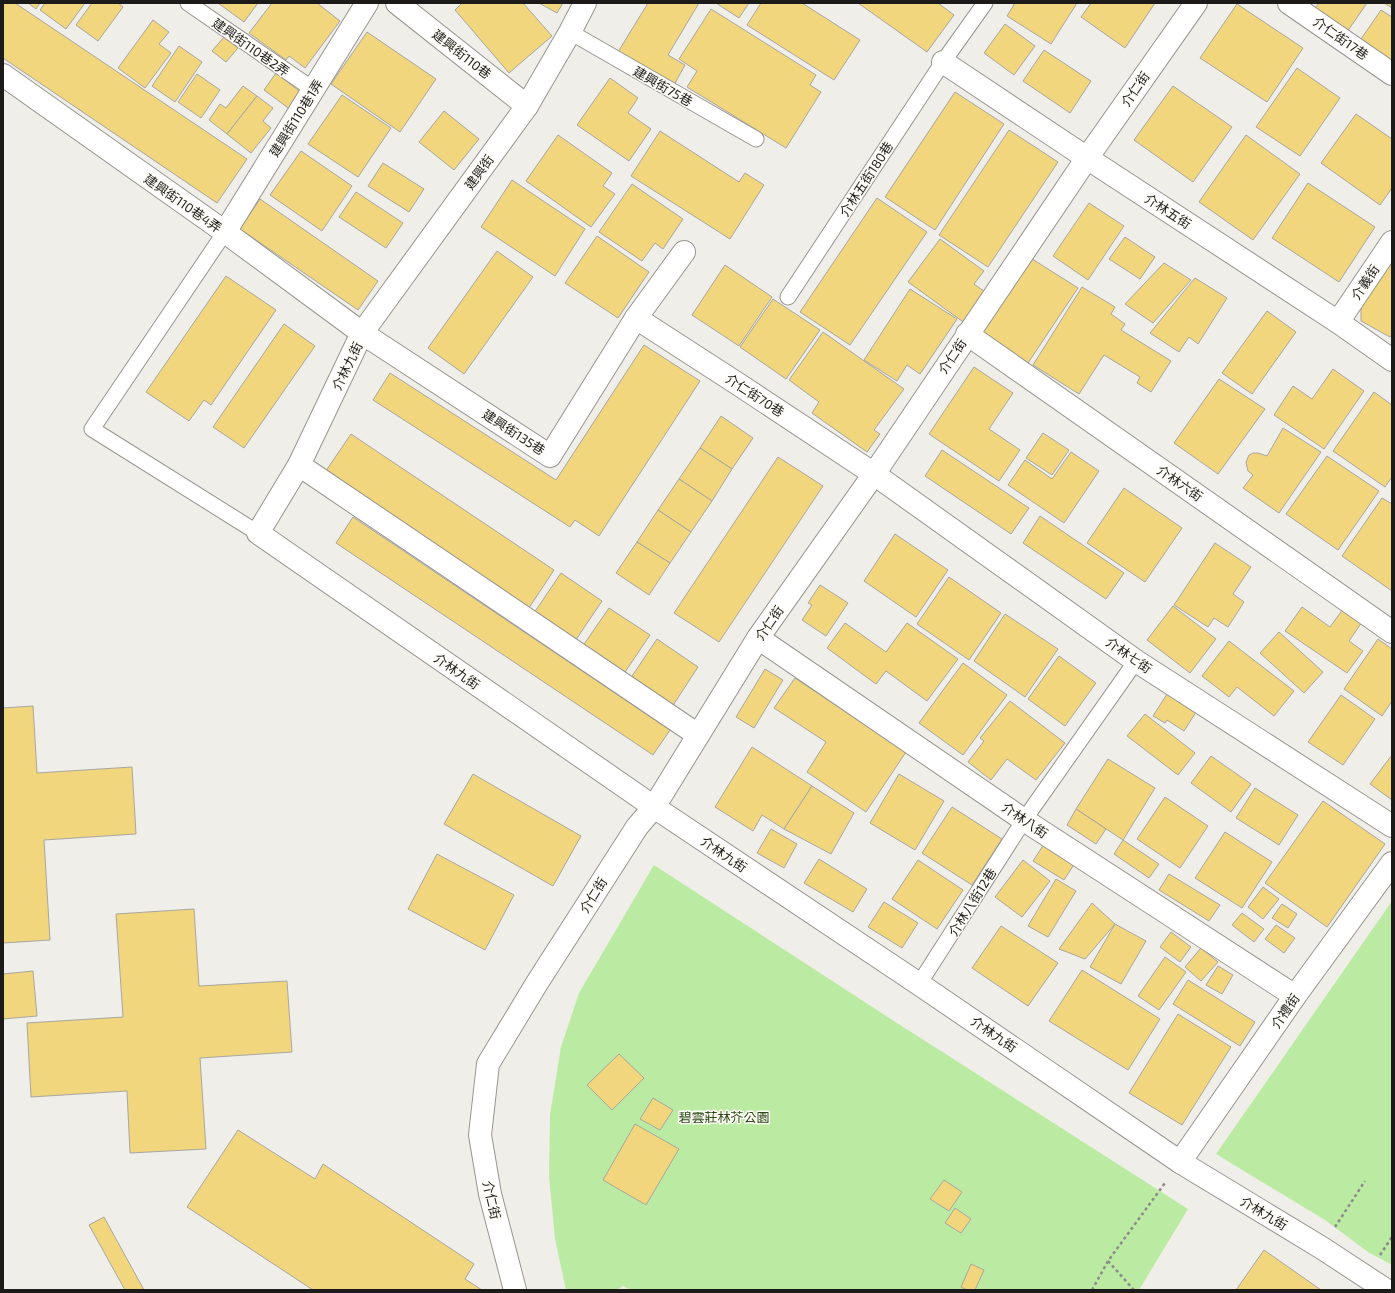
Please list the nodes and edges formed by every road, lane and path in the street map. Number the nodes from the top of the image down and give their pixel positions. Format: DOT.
graph roads {
  1 [pos="188,3"];
  2 [pos="367,3"];
  3 [pos="397,3"];
  4 [pos="585,3"];
  5 [pos="985,3"];
  6 [pos="1196,3"];
  7 [pos="1289,3"];
  8 [pos="570,32"];
  9 [pos="943,62"];
  10 [pos="3,74"];
  11 [pos="1392,74"];
  12 [pos="314,90"];
  13 [pos="527,106"];
  14 [pos="756,139"];
  15 [pos="1087,158"];
  16 [pos="225,232"];
  17 [pos="1392,242"];
  18 [pos="684,252"];
  19 [pos="788,297"];
  20 [pos="636,318"];
  21 [pos="1338,322"];
  22 [pos="362,333"];
  23 [pos="967,334"];
  24 [pos="1392,360"];
  25 [pos="299,464"];
  26 [pos="874,474"];
  27 [pos="258,533"];
  28 [pos="1392,632"];
  29 [pos="758,638"];
  30 [pos="1136,661"];
  31 [pos="698,735"];
  32 [pos="654,807"];
  33 [pos="1024,820"];
  34 [pos="1392,826"];
  35 [pos="1392,863"];
  36 [pos="920,984"];
  37 [pos="1296,996"];
  38 [pos="1180,1162"];
  39 [pos="1365,1181"];
  40 [pos="1322,1248"];
  41 [pos="1108,1261"];
  42 [pos="515,1290"];
  43 [pos="1092,1290"];
  44 [pos="1134,1290"];
  45 [pos="1386,1290"];
  1 -- 12 [label="lane, 建興街110巷2弄"];
  2 -- 12 [label="street, 建興街110巷1弄"];
  3 -- 13 [label="street, 建興街110巷"];
  4 -- 8 [label="street, 建興街"];
  5 -- 9 [label="lane, 介林五街180巷"];
  6 -- 15 [label="street, 介仁街"];
  7 -- 11 [label="street, 介仁街17巷"];
  8 -- 13 [label="street, 建興街"];
  8 -- 14 [label="lane, 建興街75巷"];
  9 -- 15 [label="street, 介林五街"];
  9 -- 19 [label="lane, 介林五街180巷"];
  10 -- 16 [label="street, 建興街110巷4弄"];
  12 -- 16 [label="street, 建興街110巷1弄"];
  13 -- 22 [label="street, 建興街"];
  15 -- 21 [label="street, 介林五街"];
  15 -- 23 [label="street, 介仁街"];
  16 -- 22 [label="street, 建興街110巷4弄"];
  16 -- 27 [label="lane"];
  17 -- 21 [label="street, 介義街"];
  18 -- 20 [label="street"];
  20 -- 22 [label="street, 建興街135巷"];
  20 -- 26 [label="street, 介仁街70巷"];
  21 -- 24 [label="street, 介林五街"];
  22 -- 25 [label="street, 介林九街"];
  23 -- 26 [label="street, 介仁街"];
  23 -- 28 [label="street, 介林六街"];
  25 -- 27 [label="street, 介林九街"];
  25 -- 31 [label="street"];
  26 -- 29 [label="street, 介仁街"];
  26 -- 30 [label="street, 介林七街"];
  27 -- 32 [label="street, 介林九街"];
  29 -- 31 [label="street, 介仁街"];
  29 -- 33 [label="street, 介林八街"];
  30 -- 33 [label="lane, 介林八街12巷"];
  30 -- 34 [label="street, 介林七街"];
  31 -- 32 [label="street, 介仁街"];
  32 -- 36 [label="street, 介林九街"];
  32 -- 42 [label="street, 介仁街"];
  33 -- 36 [label="lane, 介林八街12巷"];
  33 -- 37 [label="street, 介林八街"];
  35 -- 37 [label="street, 介禮街"];
  36 -- 38 [label="street, 介林九街"];
  37 -- 38 [label="street, 介禮街"];
  38 -- 40 [label="street, 介林九街"];
  38 -- 41 [label="path"];
  39 -- 40 [label="path"];
  40 -- 45 [label="street, 介林九街"];
  41 -- 43 [label="path"];
  41 -- 44 [label="path"];
}
